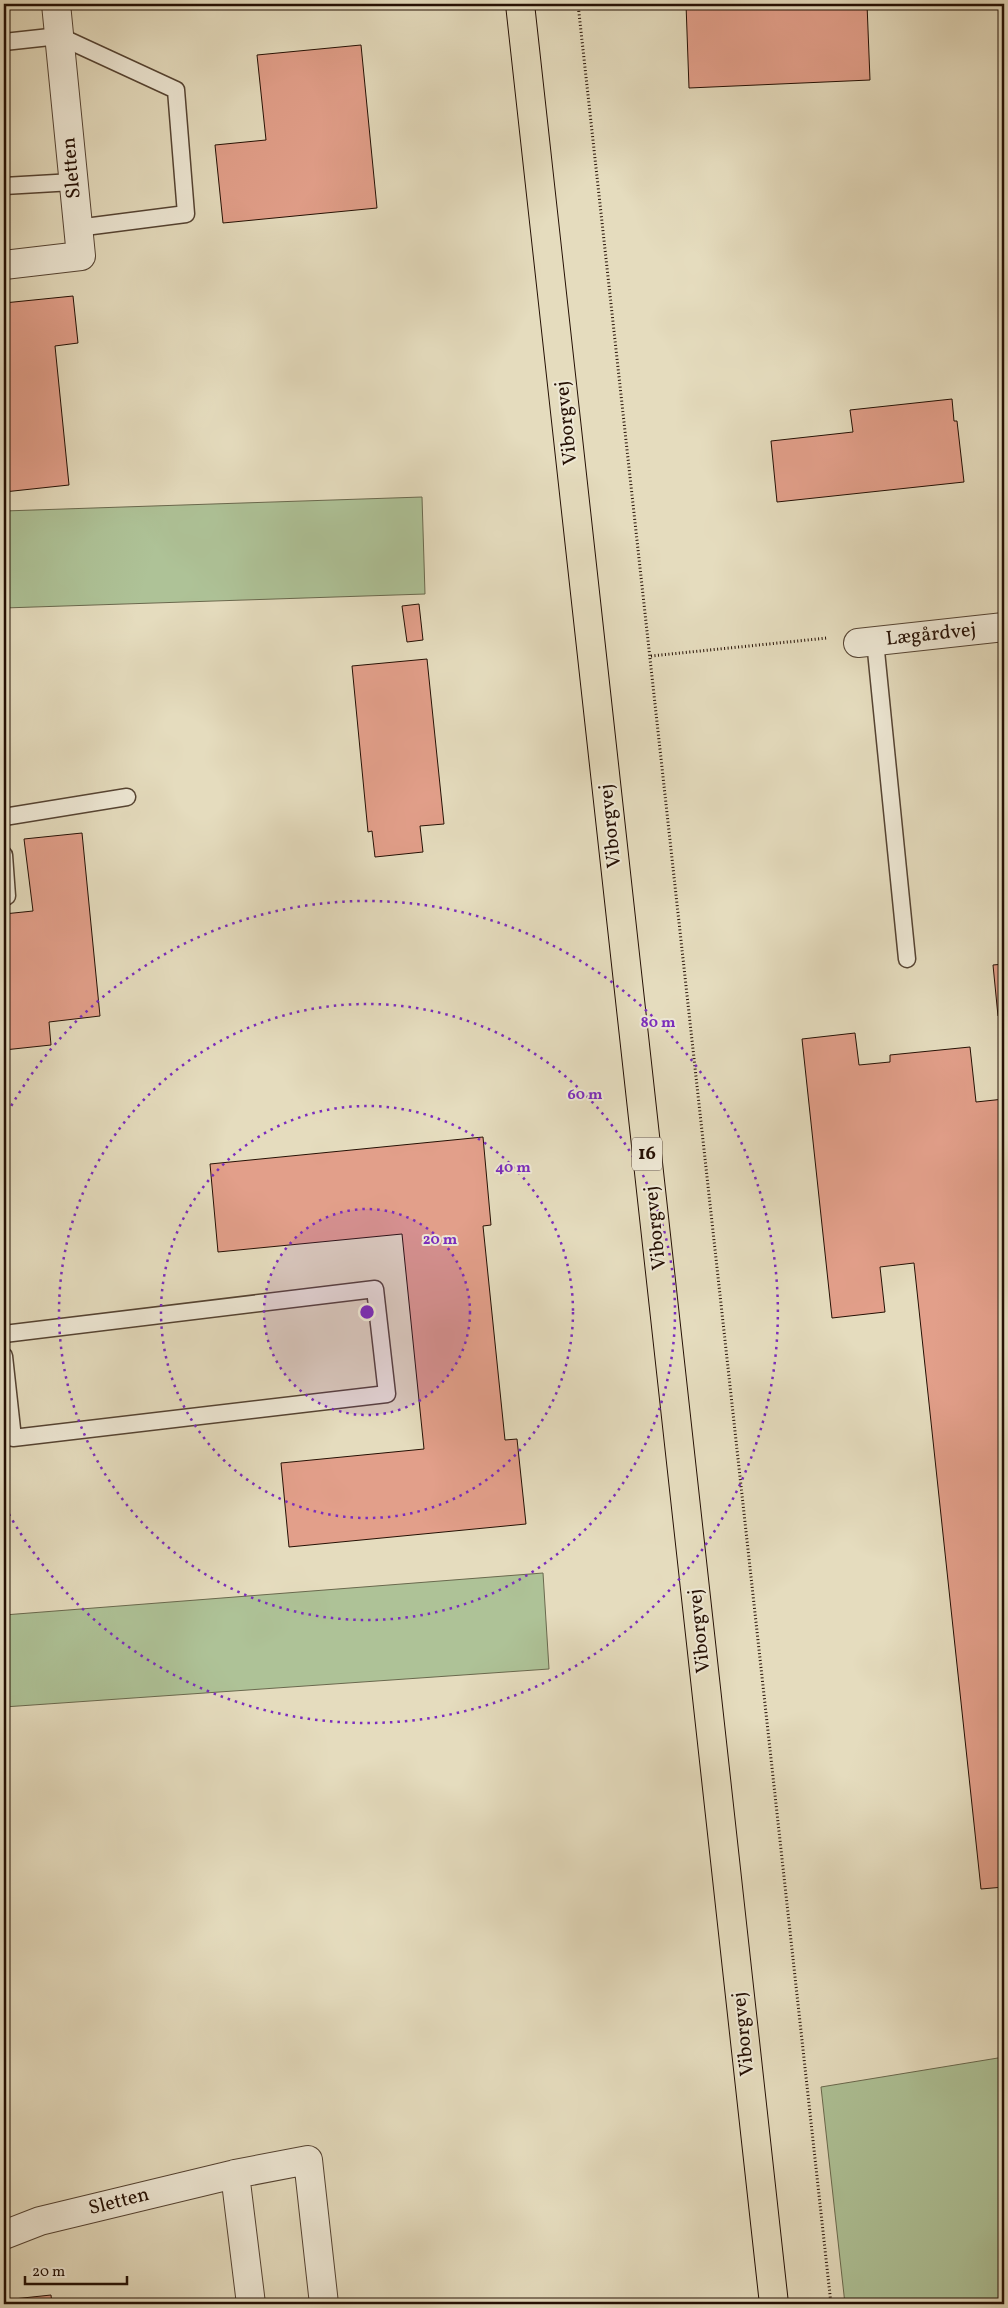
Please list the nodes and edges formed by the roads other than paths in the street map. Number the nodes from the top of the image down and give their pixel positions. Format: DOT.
graph roads {
  1 [pos="56,4"];
  2 [pos="520,4"];
  3 [pos="59,36"];
  4 [pos="4,42"];
  5 [pos="73,182"];
  6 [pos="4,186"];
  7 [pos="78,228"];
  8 [pos="4,265"];
  9 [pos="1004,627"];
  10 [pos="866,642"];
  11 [pos="127,797"];
  12 [pos="4,817"];
  13 [pos="4,855"];
  14 [pos="4,896"];
  15 [pos="907,958"];
  16 [pos="4,1334"];
  17 [pos="4,1356"];
  18 [pos="235,2174"];
  19 [pos="4,2236"];
  20 [pos="252,2304"];
  21 [pos="324,2304"];
  22 [pos="774,2304"];
  1 -- 3 [label="street, Sletten"];
  2 -- 22 [label="main road, Viborgvej / 16"];
  3 -- 4 [label="lane"];
  3 -- 5 [label="street, Sletten"];
  3 -- 7 [label="lane"];
  5 -- 6 [label="lane"];
  5 -- 7 [label="street, Sletten"];
  7 -- 8 [label="street, Sletten"];
  9 -- 10 [label="street, Lægårdvej"];
  10 -- 15 [label="lane"];
  11 -- 12 [label="lane"];
  13 -- 14 [label="lane"];
  16 -- 17 [label="lane"];
  18 -- 19 [label="street, Sletten"];
  18 -- 20 [label="street"];
  18 -- 21 [label="street, Sletten"];
}
